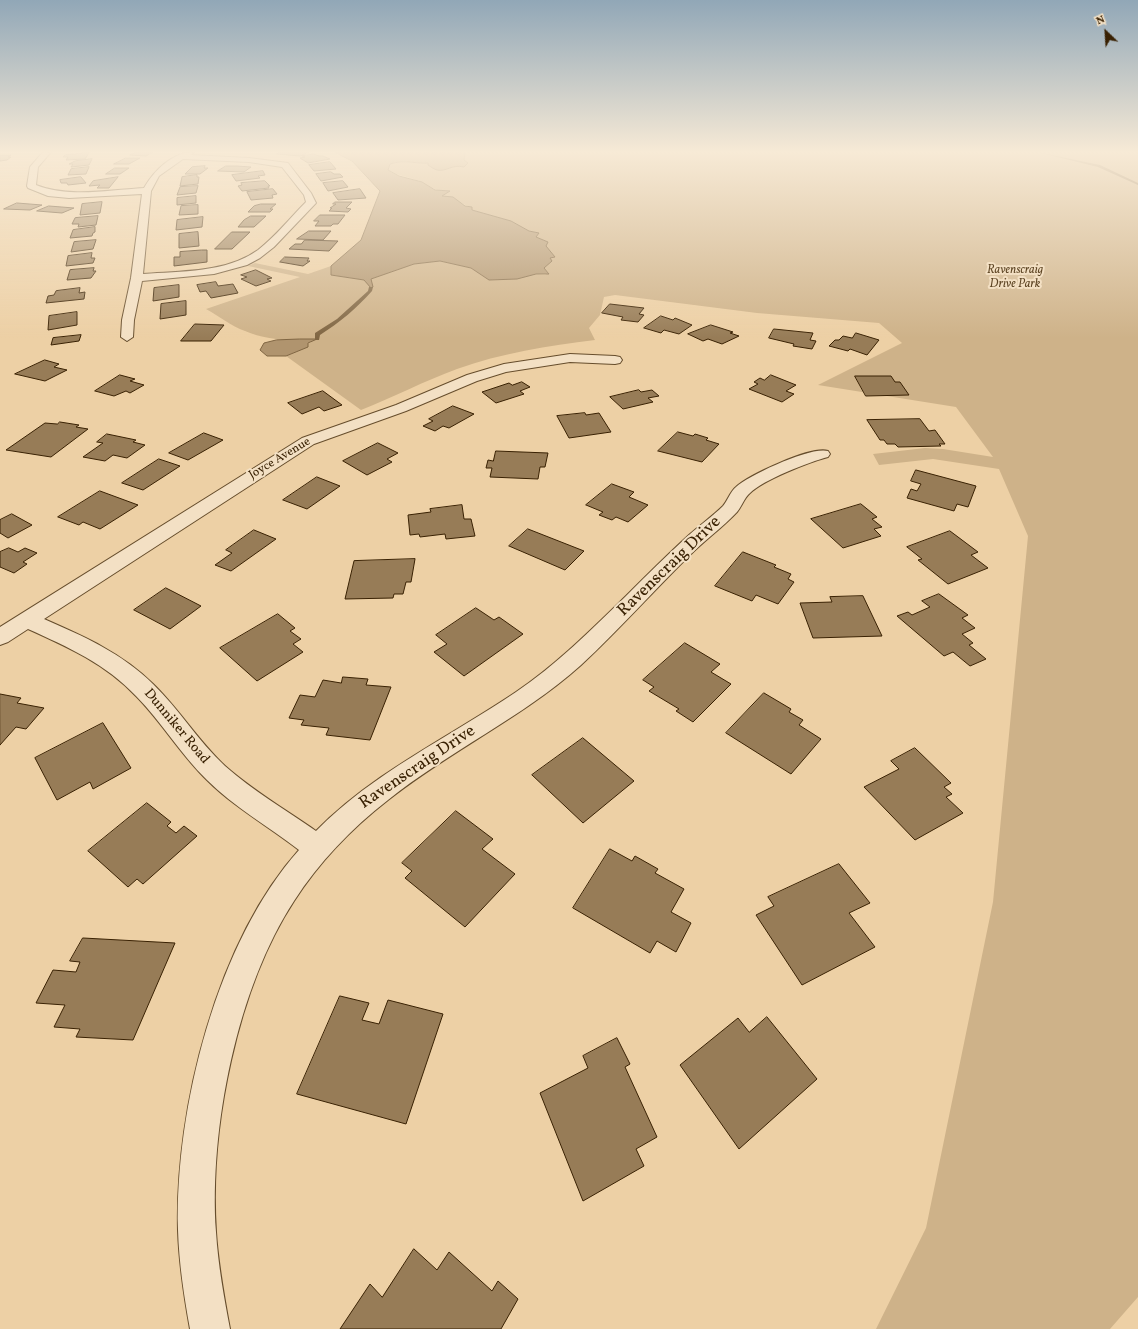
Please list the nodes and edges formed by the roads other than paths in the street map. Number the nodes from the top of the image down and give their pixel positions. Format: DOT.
graph roads {
  1 [pos="144,214"];
  2 [pos="299,214"];
  3 [pos="137,278"];
  4 [pos="127,337"];
  5 [pos="615,360"];
  6 [pos="822,454"];
  7 [pos="27,620"];
  8 [pos="0,637"];
  9 [pos="318,848"];
  10 [pos="210,1329"];
  1 -- 3 [label="street"];
  2 -- 3 [label="street"];
  3 -- 4 [label="street"];
  5 -- 7 [label="street, Joyce Avenue"];
  6 -- 9 [label="street, Ravenscraig Drive"];
  7 -- 8 [label="street, Joyce Avenue"];
  7 -- 9 [label="street, Dunniker Road"];
  9 -- 10 [label="street, Ravenscraig Drive"];
}
